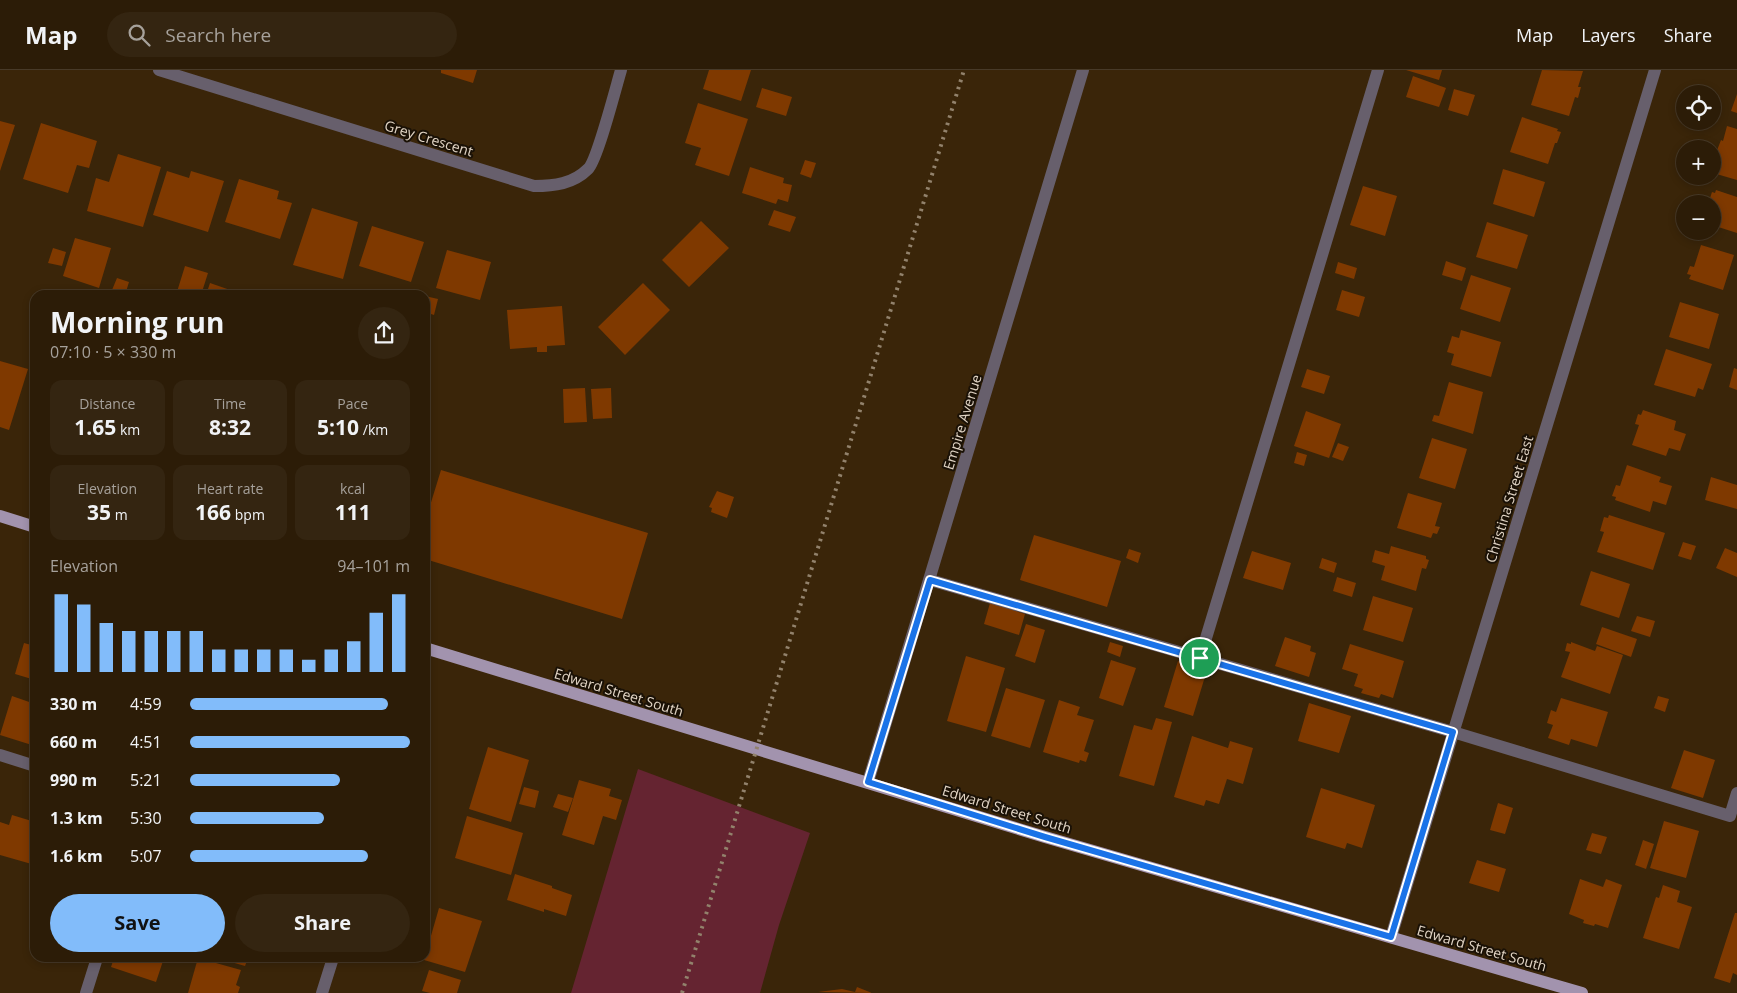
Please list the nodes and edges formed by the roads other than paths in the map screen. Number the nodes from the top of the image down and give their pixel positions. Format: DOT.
graph roads {
  1 [pos="158,70"];
  2 [pos="621,70"];
  3 [pos="1083,70"];
  4 [pos="1378,70"];
  5 [pos="1655,70"];
  6 [pos="0,516"];
  7 [pos="30,525"];
  8 [pos="930,580"];
  9 [pos="430,652"];
  10 [pos="1200,658"];
  11 [pos="1453,732"];
  12 [pos="0,755"];
  13 [pos="30,764"];
  14 [pos="868,782"];
  15 [pos="1737,794"];
  16 [pos="1734,817"];
  17 [pos="1391,937"];
  18 [pos="96,962"];
  19 [pos="332,962"];
  20 [pos="86,993"];
  21 [pos="322,993"];
  22 [pos="1582,993"];
  1 -- 2 [label="street, Grey Crescent"];
  3 -- 8 [label="street, Empire Avenue"];
  4 -- 10 [label="street"];
  5 -- 11 [label="street, Christina Street East"];
  6 -- 7 [label="main road"];
  8 -- 10 [label="street"];
  8 -- 14 [label="street, Empire Avenue"];
  9 -- 14 [label="main road, Edward Street South"];
  10 -- 11 [label="street"];
  11 -- 16 [label="street"];
  11 -- 17 [label="street, Christina Street East"];
  12 -- 13 [label="street"];
  14 -- 17 [label="main road, Edward Street South"];
  15 -- 16 [label="street"];
  17 -- 22 [label="main road, Edward Street South"];
  18 -- 20 [label="street"];
  19 -- 21 [label="street"];
}
